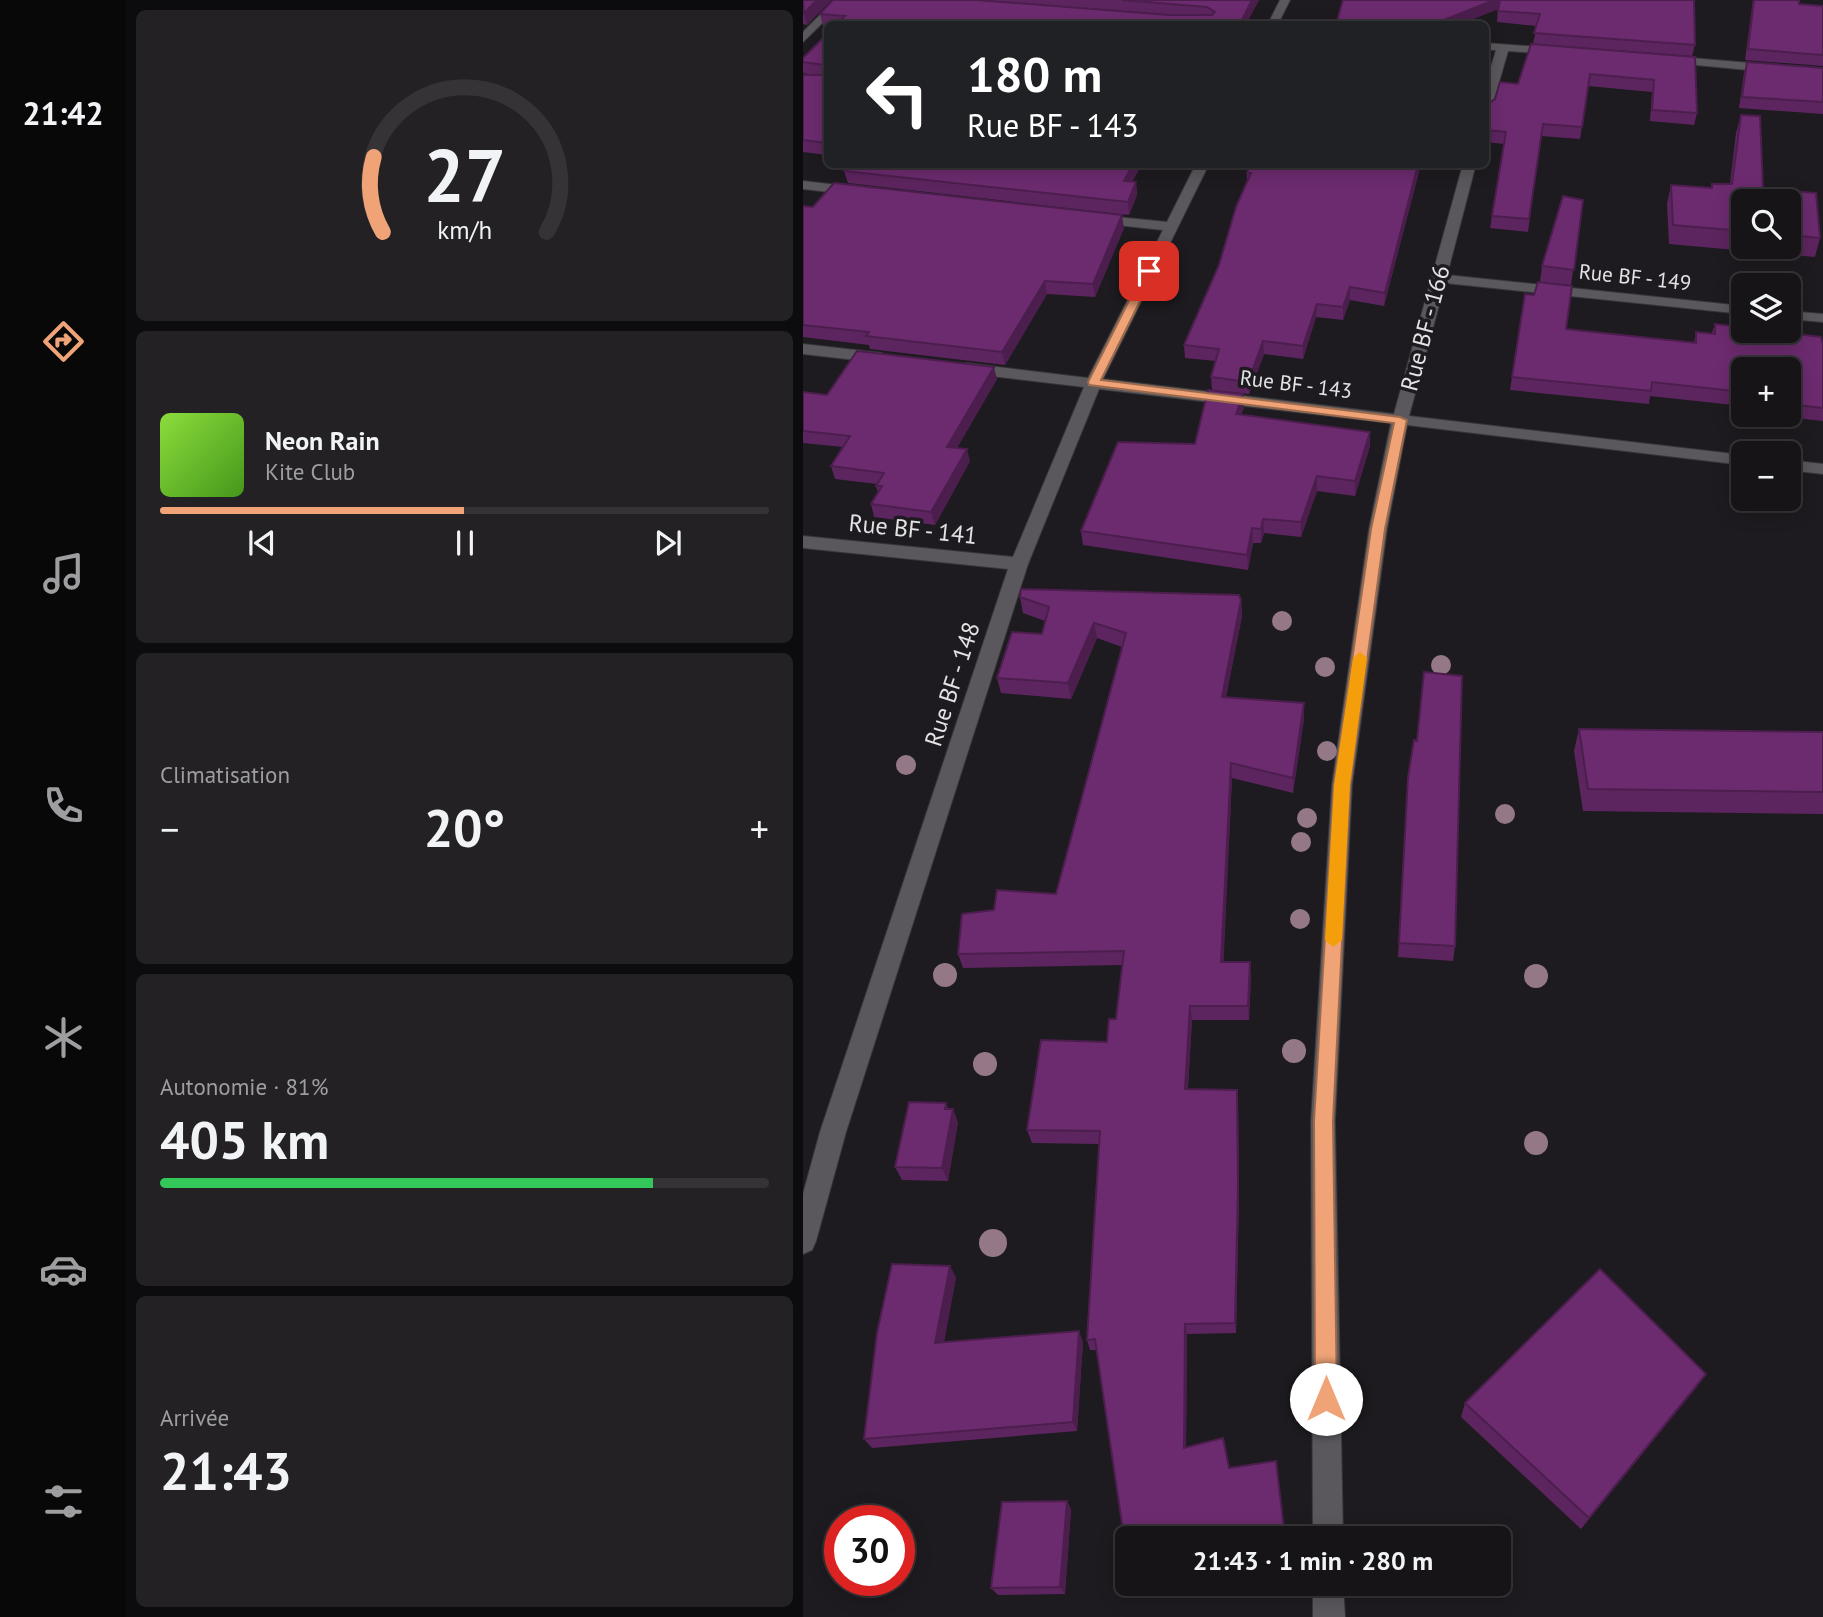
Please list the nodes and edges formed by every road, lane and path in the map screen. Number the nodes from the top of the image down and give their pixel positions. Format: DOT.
graph roads {
  1 [pos="841,0"];
  2 [pos="1285,0"];
  3 [pos="1274,21"];
  4 [pos="803,38"];
  5 [pos="1489,46"];
  6 [pos="1503,47"];
  7 [pos="1573,53"];
  8 [pos="1656,60"];
  9 [pos="1823,73"];
  10 [pos="1489,96"];
  11 [pos="1201,168"];
  12 [pos="1469,168"];
  13 [pos="803,185"];
  14 [pos="871,193"];
  15 [pos="1076,216"];
  16 [pos="1171,227"];
  17 [pos="1439,278"];
  18 [pos="1731,309"];
  19 [pos="1801,315"];
  20 [pos="1823,318"];
  21 [pos="803,349"];
  22 [pos="900,360"];
  23 [pos="955,366"];
  24 [pos="1093,382"];
  25 [pos="1400,420"];
  26 [pos="1731,459"];
  27 [pos="1801,466"];
  28 [pos="1823,469"];
  29 [pos="803,542"];
  30 [pos="1019,564"];
  31 [pos="803,1241"];
  32 [pos="1328,1526"];
  33 [pos="1328,1596"];
  34 [pos="1329,1617"];
  1 -- 4 [label="street"];
  2 -- 3 [label="street"];
  5 -- 6 [label="street"];
  6 -- 7 [label="street"];
  6 -- 10 [label="street"];
  8 -- 9 [label="street"];
  11 -- 16 [label="street, Rue BF - 148"];
  12 -- 17 [label="street, Rue BF - 166"];
  13 -- 14 [label="street"];
  15 -- 16 [label="street"];
  16 -- 24 [label="street, Rue BF - 148"];
  17 -- 18 [label="street, Rue BF - 149"];
  17 -- 25 [label="street, Rue BF - 166"];
  19 -- 20 [label="street"];
  21 -- 22 [label="street"];
  23 -- 24 [label="street, Rue BF - 143"];
  24 -- 25 [label="street, Rue BF - 143"];
  24 -- 30 [label="street, Rue BF - 148"];
  25 -- 26 [label="street, Rue BF - 143"];
  25 -- 32 [label="street, Rue BF - 166"];
  27 -- 28 [label="street"];
  29 -- 30 [label="street, Rue BF - 141"];
  30 -- 31 [label="street, Rue BF - 148"];
  33 -- 34 [label="street"];
}
